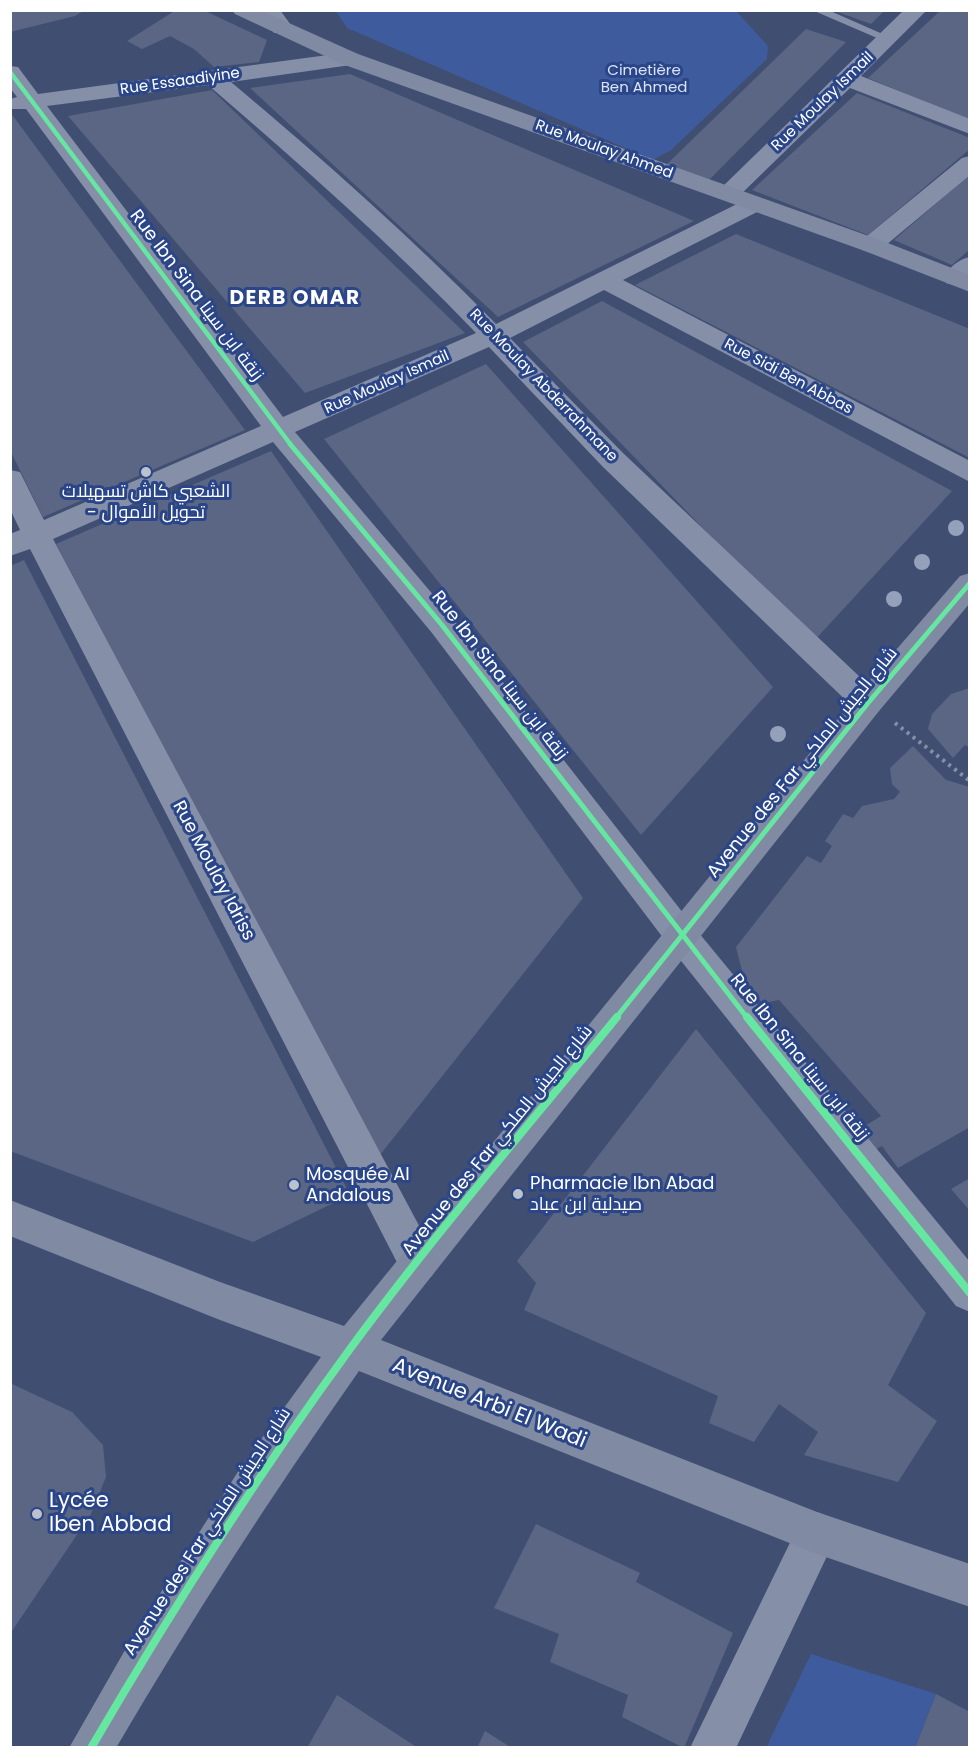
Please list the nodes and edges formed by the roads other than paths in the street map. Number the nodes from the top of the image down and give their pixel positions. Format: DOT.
graph roads {
  1 [pos="242,10"];
  2 [pos="817,10"];
  3 [pos="916,10"];
  4 [pos="276,19"];
  5 [pos="888,39"];
  6 [pos="350,59"];
  7 [pos="10,72"];
  8 [pos="212,77"];
  9 [pos="848,79"];
  10 [pos="22,103"];
  11 [pos="969,127"];
  12 [pos="969,163"];
  13 [pos="728,194"];
  14 [pos="755,204"];
  15 [pos="871,245"];
  16 [pos="965,275"];
  17 [pos="606,280"];
  18 [pos="494,335"];
  19 [pos="279,432"];
  20 [pos="969,473"];
  21 [pos="10,479"];
  22 [pos="24,541"];
  23 [pos="965,593"];
  24 [pos="868,703"];
  25 [pos="682,937"];
  26 [pos="10,1218"];
  27 [pos="418,1263"];
  28 [pos="969,1293"];
  29 [pos="351,1348"];
  30 [pos="817,1533"];
  31 [pos="969,1586"];
  32 [pos="91,1748"];
  33 [pos="712,1748"];
  1 -- 4 [label="street, Rue Moulay Ahmed"];
  2 -- 5 [label="lane"];
  3 -- 5 [label="street, Rue Moulay Ismail"];
  4 -- 6 [label="street, Rue Moulay Ahmed"];
  5 -- 9 [label="street, Rue Moulay Ismail"];
  6 -- 8 [label="street, Rue Essaadiyine"];
  6 -- 13 [label="street, Rue Moulay Ahmed"];
  7 -- 10 [label="street, Rue Ibn Sina زنقة ابن سينا"];
  8 -- 10 [label="street, Rue Essaadiyine"];
  8 -- 18 [label="street, Rue Moulay Abderrahmane"];
  9 -- 11 [label="street"];
  9 -- 13 [label="street, Rue Moulay Ismail"];
  10 -- 19 [label="street, Rue Ibn Sina زنقة ابن سينا"];
  12 -- 15 [label="street"];
  13 -- 14 [label="street, Rue Moulay Ahmed"];
  14 -- 15 [label="street, Rue Moulay Ahmed"];
  14 -- 17 [label="street, Rue Moulay Ismail"];
  15 -- 16 [label="street, Rue Moulay Ahmed"];
  17 -- 18 [label="street, Rue Moulay Ismail"];
  17 -- 20 [label="street, Rue Sidi Ben Abbas"];
  18 -- 19 [label="street, Rue Moulay Ismail"];
  18 -- 24 [label="street, Rue Moulay Abderrahmane"];
  19 -- 22 [label="street, Rue Moulay Ismail"];
  19 -- 25 [label="street, Rue Ibn Sina زنقة ابن سينا"];
  21 -- 22 [label="street, Rue Moulay Idriss"];
  22 -- 27 [label="street, Rue Moulay Idriss"];
  23 -- 24 [label="street, Avenue des Far شارع الجيش الملكي"];
  24 -- 25 [label="street, Avenue des Far شارع الجيش الملكي"];
  25 -- 27 [label="street, Avenue des Far شارع الجيش الملكي"];
  25 -- 28 [label="street, Rue Ibn Sina زنقة ابن سينا"];
  26 -- 29 [label="street, Avenue Arbi El Wadi"];
  27 -- 29 [label="street, Avenue des Far شارع الجيش الملكي"];
  29 -- 30 [label="street, Avenue Arbi El Wadi"];
  29 -- 32 [label="street, Avenue des Far شارع الجيش الملكي"];
  30 -- 31 [label="street, Avenue Arbi El Wadi"];
  30 -- 33 [label="street"];
}
